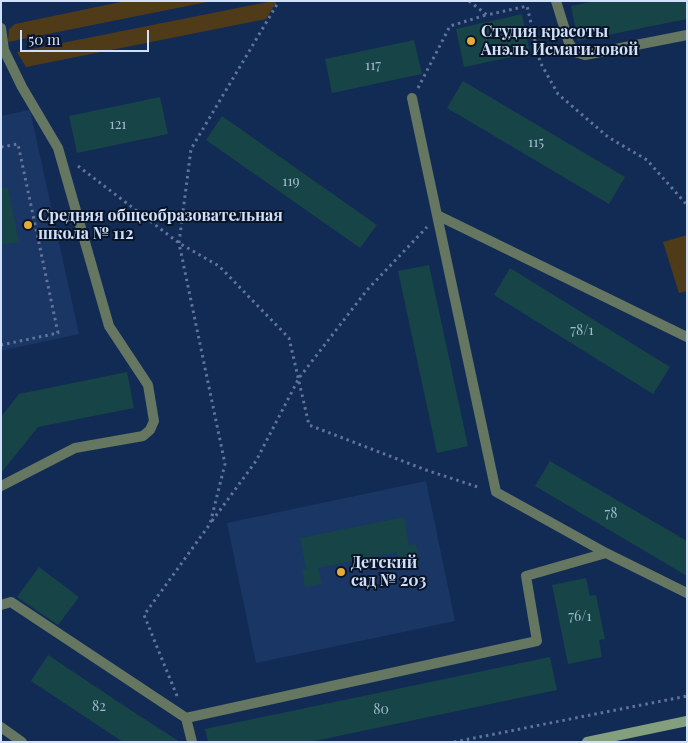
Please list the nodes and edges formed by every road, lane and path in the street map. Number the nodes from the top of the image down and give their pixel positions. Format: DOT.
graph roads {
  1 [pos="279,1"];
  2 [pos="469,1"];
  3 [pos="556,1"];
  4 [pos="487,15"];
  5 [pos="1,28"];
  6 [pos="687,35"];
  7 [pos="412,98"];
  8 [pos="1,147"];
  9 [pos="74,162"];
  10 [pos="687,205"];
  11 [pos="437,215"];
  12 [pos="179,243"];
  13 [pos="687,337"];
  14 [pos="1,345"];
  15 [pos="300,378"];
  16 [pos="1,486"];
  17 [pos="496,492"];
  18 [pos="210,524"];
  19 [pos="606,553"];
  20 [pos="687,593"];
  21 [pos="1,605"];
  22 [pos="687,696"];
  23 [pos="186,718"];
  24 [pos="687,721"];
  25 [pos="1,727"];
  26 [pos="22,742"];
  27 [pos="192,742"];
  28 [pos="454,742"];
  29 [pos="587,742"];
  1 -- 12 [label="path"];
  2 -- 4 [label="path"];
  3 -- 6 [label="lane"];
  4 -- 7 [label="path"];
  4 -- 10 [label="path"];
  5 -- 16 [label="lane"];
  7 -- 11 [label="lane"];
  8 -- 14 [label="path"];
  9 -- 12 [label="path"];
  11 -- 13 [label="lane"];
  11 -- 15 [label="path"];
  11 -- 17 [label="lane"];
  12 -- 15 [label="path"];
  12 -- 18 [label="path"];
  15 -- 17 [label="path"];
  15 -- 18 [label="path"];
  17 -- 19 [label="lane"];
  18 -- 23 [label="path"];
  19 -- 20 [label="lane"];
  19 -- 23 [label="lane"];
  21 -- 23 [label="lane"];
  22 -- 28 [label="path"];
  23 -- 27 [label="lane"];
  24 -- 29 [label="main road"];
  25 -- 26 [label="lane"];
}
